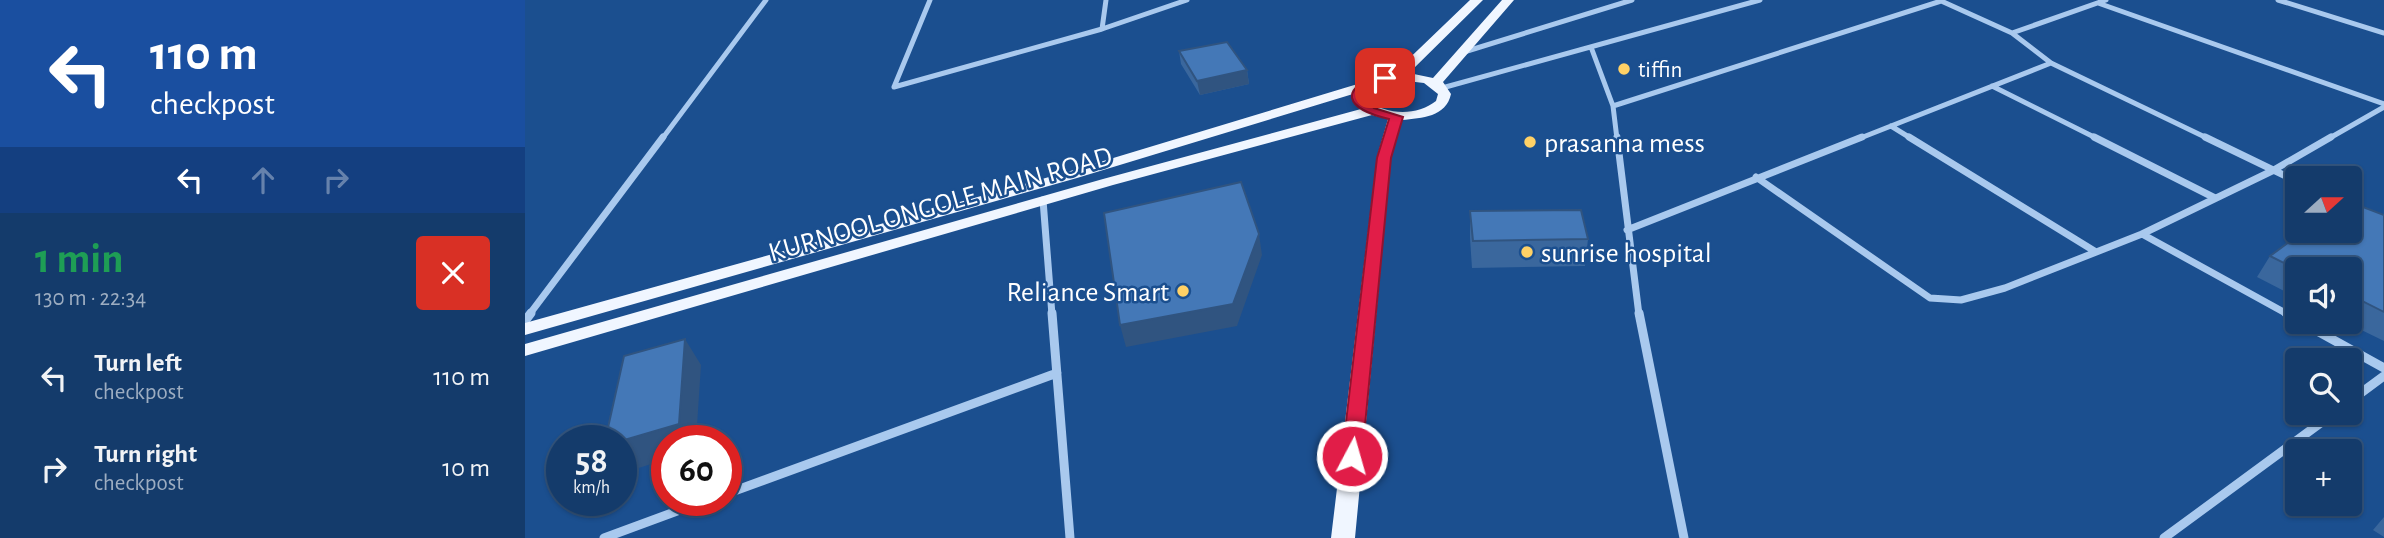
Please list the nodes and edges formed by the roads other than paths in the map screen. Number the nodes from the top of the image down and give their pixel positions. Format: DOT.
graph roads {
  1 [pos="766,0"];
  2 [pos="930,0"];
  3 [pos="1106,0"];
  4 [pos="1187,0"];
  5 [pos="1477,0"];
  6 [pos="1508,0"];
  7 [pos="1632,0"];
  8 [pos="1760,0"];
  9 [pos="1940,0"];
  10 [pos="2106,0"];
  11 [pos="2278,0"];
  12 [pos="2098,3"];
  13 [pos="1102,29"];
  14 [pos="2012,33"];
  15 [pos="2384,33"];
  16 [pos="1591,47"];
  17 [pos="1464,52"];
  18 [pos="2051,63"];
  19 [pos="1398,76"];
  20 [pos="1438,85"];
  21 [pos="1364,86"];
  22 [pos="1992,86"];
  23 [pos="2384,105"];
  24 [pos="1613,106"];
  25 [pos="1370,111"];
  26 [pos="1396,117"];
  27 [pos="1891,127"];
  28 [pos="2272,171"];
  29 [pos="2285,176"];
  30 [pos="1756,177"];
  31 [pos="2215,198"];
  32 [pos="1043,200"];
  33 [pos="1627,230"];
  34 [pos="2141,234"];
  35 [pos="2096,252"];
  36 [pos="2285,313"];
  37 [pos="525,321"];
  38 [pos="525,329"];
  39 [pos="2323,334"];
  40 [pos="525,350"];
  41 [pos="2384,368"];
  42 [pos="1057,373"];
  43 [pos="2384,376"];
  44 [pos="2362,392"];
  45 [pos="2318,425"];
  46 [pos="742,488"];
  47 [pos="664,516"];
  48 [pos="604,538"];
  49 [pos="1070,538"];
  50 [pos="1343,538"];
  51 [pos="1684,538"];
  52 [pos="2164,538"];
  1 -- 37 [label="street"];
  2 -- 13 [label="street"];
  3 -- 13 [label="street"];
  4 -- 13 [label="street"];
  5 -- 19 [label="main road"];
  6 -- 17 [label="main road"];
  7 -- 17 [label="street"];
  8 -- 16 [label="street"];
  9 -- 14 [label="street"];
  9 -- 24 [label="street"];
  10 -- 12 [label="street"];
  11 -- 15 [label="street"];
  12 -- 14 [label="street"];
  12 -- 23 [label="street"];
  14 -- 18 [label="street"];
  16 -- 20 [label="street"];
  16 -- 24 [label="street"];
  17 -- 20 [label="main road"];
  18 -- 22 [label="street"];
  18 -- 28 [label="street"];
  19 -- 20 [label="main road"];
  19 -- 21 [label="main road, KURNOOL ONGOLE MAIN ROAD"];
  20 -- 26 [label="main road"];
  21 -- 25 [label="main road"];
  21 -- 38 [label="main road, KURNOOL ONGOLE MAIN ROAD"];
  22 -- 27 [label="street"];
  22 -- 31 [label="street"];
  23 -- 28 [label="street"];
  24 -- 33 [label="street"];
  25 -- 26 [label="main road"];
  25 -- 32 [label="main road, KURNOOL ONGOLE MAIN ROAD"];
  26 -- 50 [label="main road"];
  27 -- 30 [label="street"];
  27 -- 35 [label="street"];
  28 -- 29 [label="street"];
  28 -- 31 [label="street"];
  30 -- 33 [label="street"];
  30 -- 35 [label="street"];
  31 -- 34 [label="street"];
  32 -- 40 [label="main road, KURNOOL ONGOLE MAIN ROAD"];
  32 -- 42 [label="street"];
  33 -- 51 [label="street"];
  34 -- 35 [label="street"];
  34 -- 36 [label="street"];
  39 -- 41 [label="street"];
  42 -- 46 [label="street"];
  42 -- 49 [label="street"];
  43 -- 44 [label="street"];
  45 -- 52 [label="street"];
  47 -- 48 [label="street"];
}
